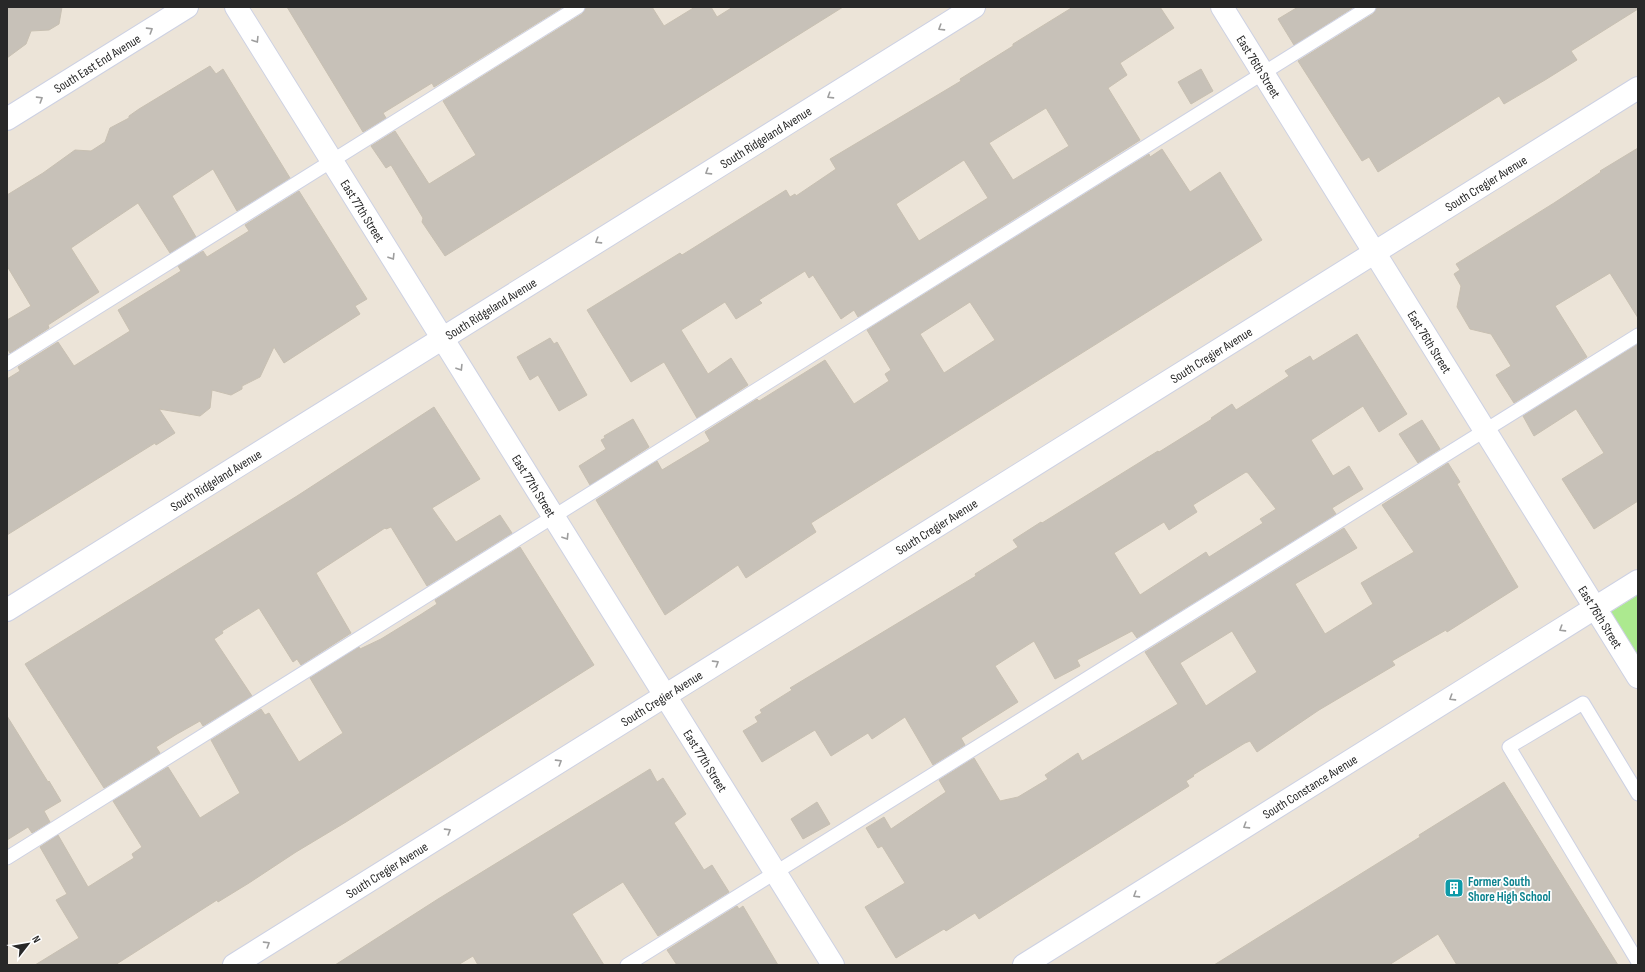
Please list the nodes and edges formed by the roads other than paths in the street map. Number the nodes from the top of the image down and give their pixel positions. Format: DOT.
graph roads {
  1 [pos="186,7"];
  2 [pos="236,7"];
  3 [pos="578,7"];
  4 [pos="974,7"];
  5 [pos="1222,7"];
  6 [pos="1369,7"];
  7 [pos="1263,73"];
  8 [pos="1638,88"];
  9 [pos="7,120"];
  10 [pos="332,161"];
  11 [pos="1374,252"];
  12 [pos="1638,335"];
  13 [pos="442,338"];
  14 [pos="7,364"];
  15 [pos="1485,430"];
  16 [pos="554,517"];
  17 [pos="1638,581"];
  18 [pos="1595,608"];
  19 [pos="7,610"];
  20 [pos="1638,677"];
  21 [pos="665,696"];
  22 [pos="1638,794"];
  23 [pos="7,858"];
  24 [pos="776,873"];
  25 [pos="1638,962"];
  26 [pos="234,965"];
  27 [pos="628,965"];
  28 [pos="833,965"];
  29 [pos="1024,965"];
  9 -- 1 [label="street, South East End Avenue, one-way"];
  2 -- 10 [label="street, East 77th Street, one-way"];
  3 -- 10 [label="lane"];
  4 -- 13 [label="street, South Ridgeland Avenue, one-way"];
  5 -- 7 [label="street, East 76th Street"];
  6 -- 7 [label="lane"];
  7 -- 11 [label="street, East 76th Street"];
  7 -- 16 [label="lane"];
  8 -- 11 [label="street, South Cregier Avenue"];
  10 -- 13 [label="street, East 77th Street, one-way"];
  10 -- 14 [label="lane"];
  11 -- 15 [label="street, East 76th Street"];
  21 -- 11 [label="street, South Cregier Avenue, one-way"];
  12 -- 15 [label="lane"];
  13 -- 16 [label="street, East 77th Street, one-way"];
  13 -- 19 [label="street, South Ridgeland Avenue"];
  15 -- 18 [label="street, East 76th Street"];
  15 -- 24 [label="lane"];
  16 -- 21 [label="street, East 77th Street, one-way"];
  16 -- 23 [label="lane"];
  17 -- 18 [label="street, South Constance Avenue"];
  18 -- 20 [label="street, East 76th Street"];
  18 -- 29 [label="street, South Constance Avenue, one-way"];
  21 -- 24 [label="street, East 77th Street"];
  26 -- 21 [label="street, South Cregier Avenue, one-way"];
  22 -- 25 [label="lane"];
  24 -- 27 [label="lane"];
  24 -- 28 [label="street, East 77th Street"];
}
